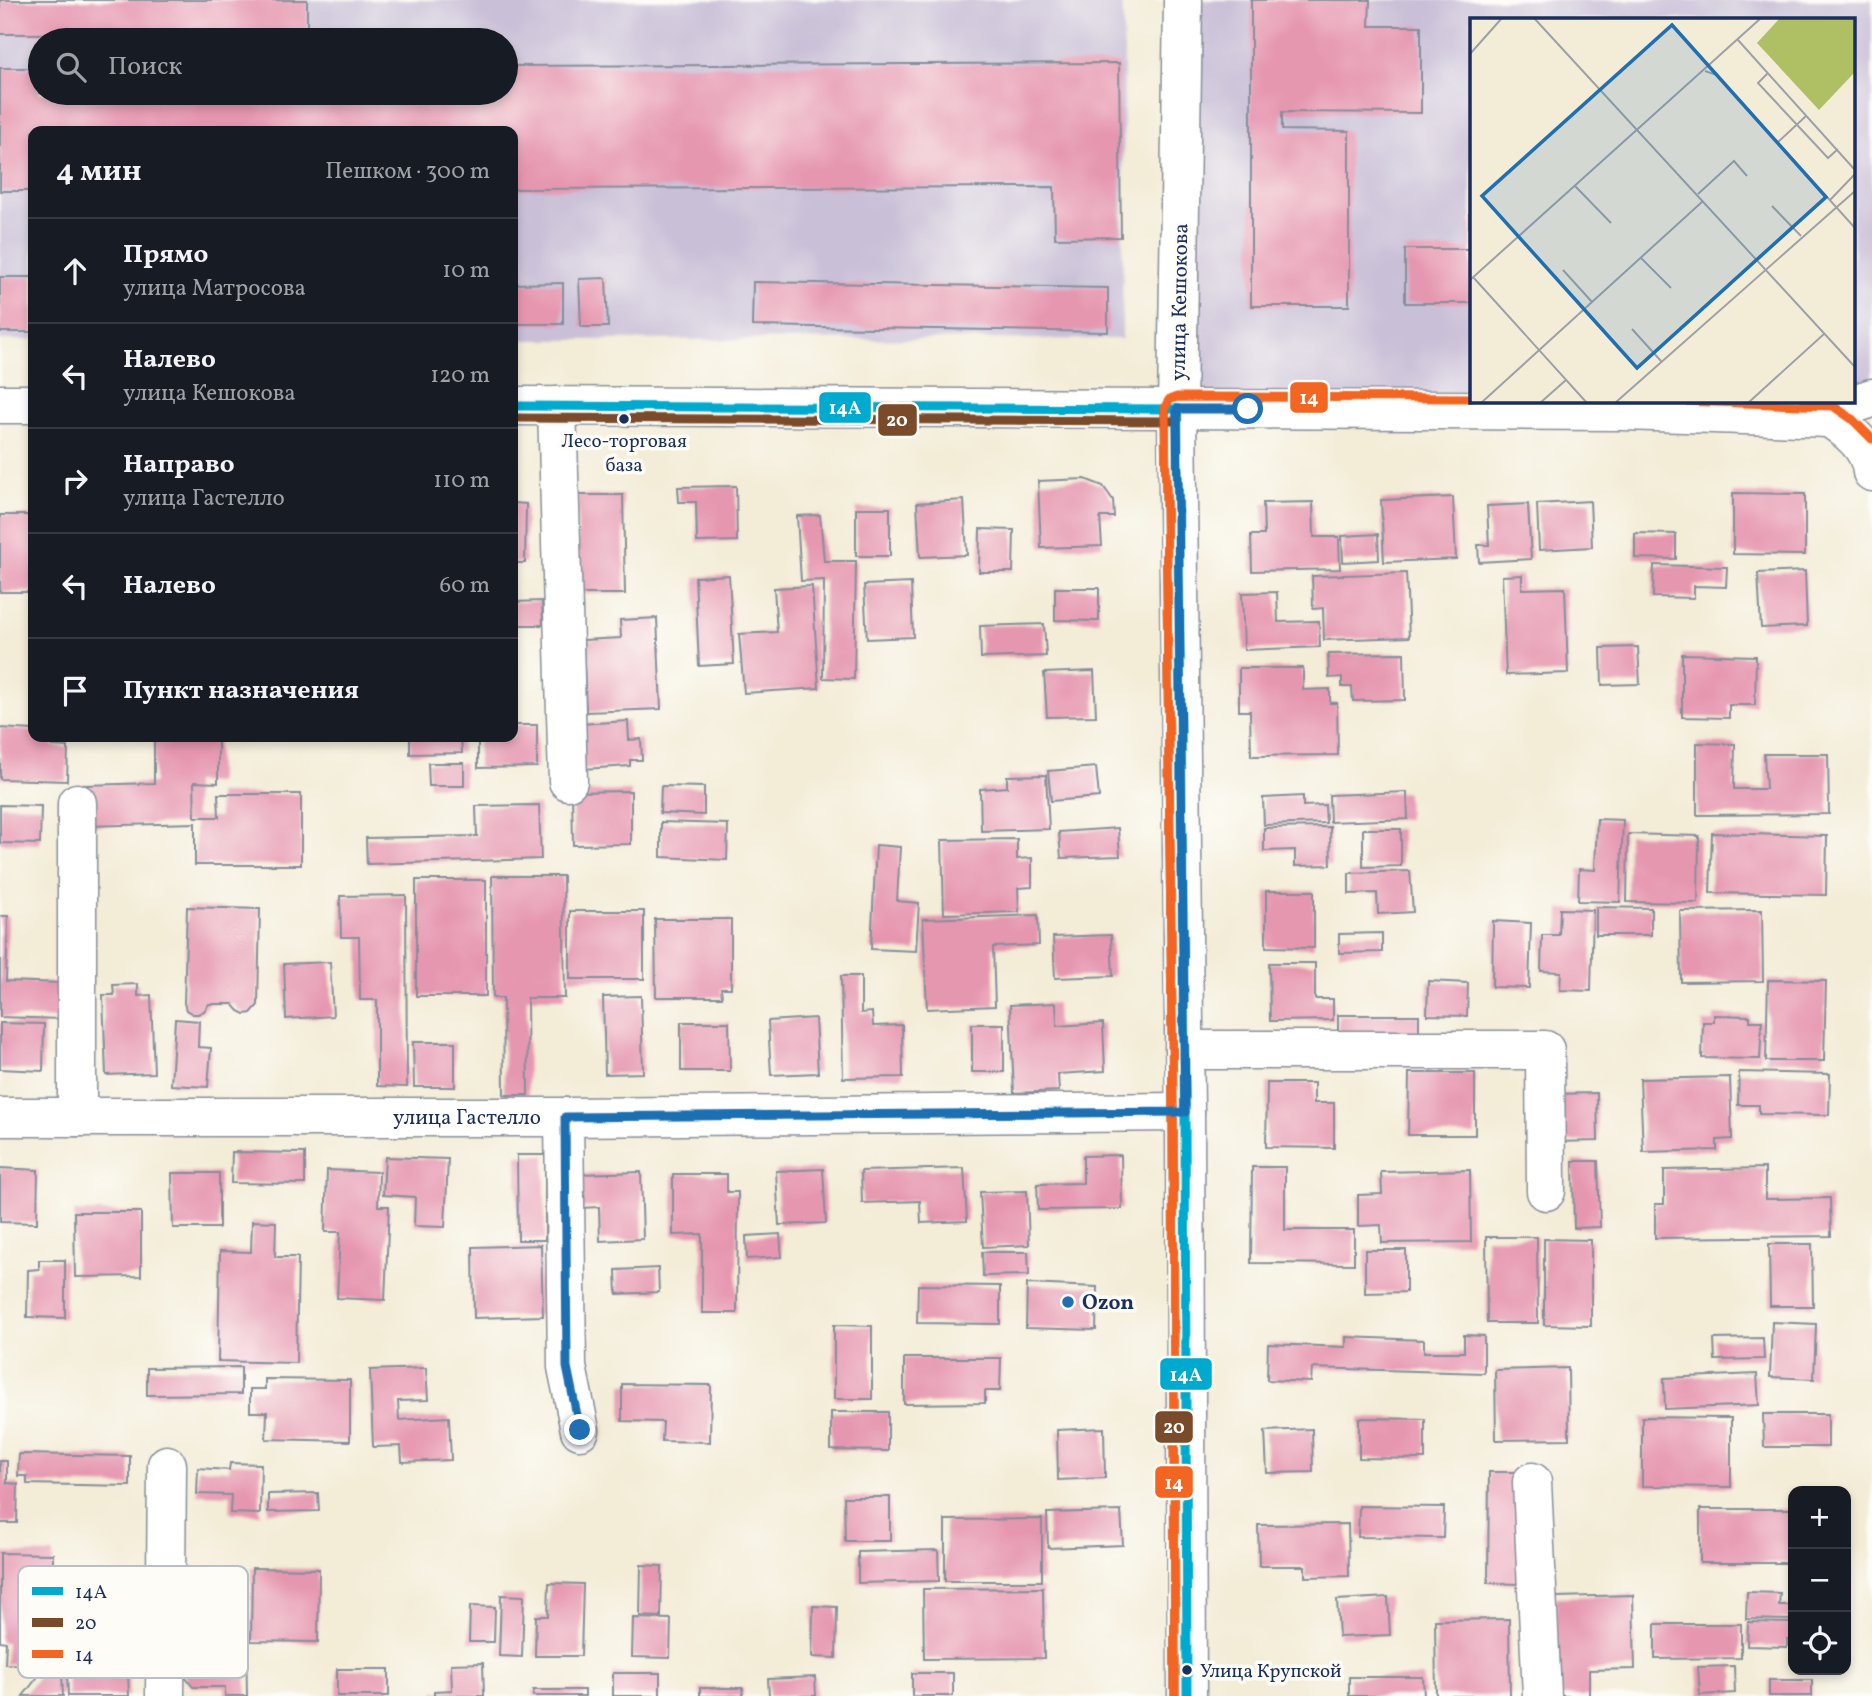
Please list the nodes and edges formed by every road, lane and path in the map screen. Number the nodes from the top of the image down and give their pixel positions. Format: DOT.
graph roads {
  1 [pos="1183,0"];
  2 [pos="1872,398"];
  3 [pos="0,404"];
  4 [pos="28,404"];
  5 [pos="518,406"];
  6 [pos="557,406"];
  7 [pos="1177,409"];
  8 [pos="1830,418"];
  9 [pos="1872,472"];
  10 [pos="568,781"];
  11 [pos="77,803"];
  12 [pos="1184,1051"];
  13 [pos="1185,1112"];
  14 [pos="0,1117"];
  15 [pos="77,1117"];
  16 [pos="565,1117"];
  17 [pos="1546,1191"];
  18 [pos="580,1430"];
  19 [pos="167,1465"];
  20 [pos="1532,1482"];
  21 [pos="166,1566"];
  22 [pos="165,1678"];
  23 [pos="165,1696"];
  24 [pos="1187,1696"];
  25 [pos="1542,1696"];
  1 -- 7 [label="street, улица Кешокова"];
  2 -- 8 [label="street"];
  3 -- 4 [label="street"];
  5 -- 6 [label="street"];
  6 -- 7 [label="street"];
  6 -- 10 [label="street"];
  7 -- 8 [label="street"];
  7 -- 12 [label="street, улица Кешокова"];
  8 -- 9 [label="street"];
  11 -- 15 [label="street"];
  12 -- 13 [label="street, улица Кешокова"];
  12 -- 17 [label="street"];
  13 -- 16 [label="street, улица Гастелло"];
  13 -- 24 [label="street, улица Кешокова"];
  14 -- 15 [label="street, улица Гастелло"];
  15 -- 16 [label="street, улица Гастелло"];
  16 -- 18 [label="street"];
  19 -- 21 [label="street"];
  20 -- 25 [label="street"];
  22 -- 23 [label="street"];
}
